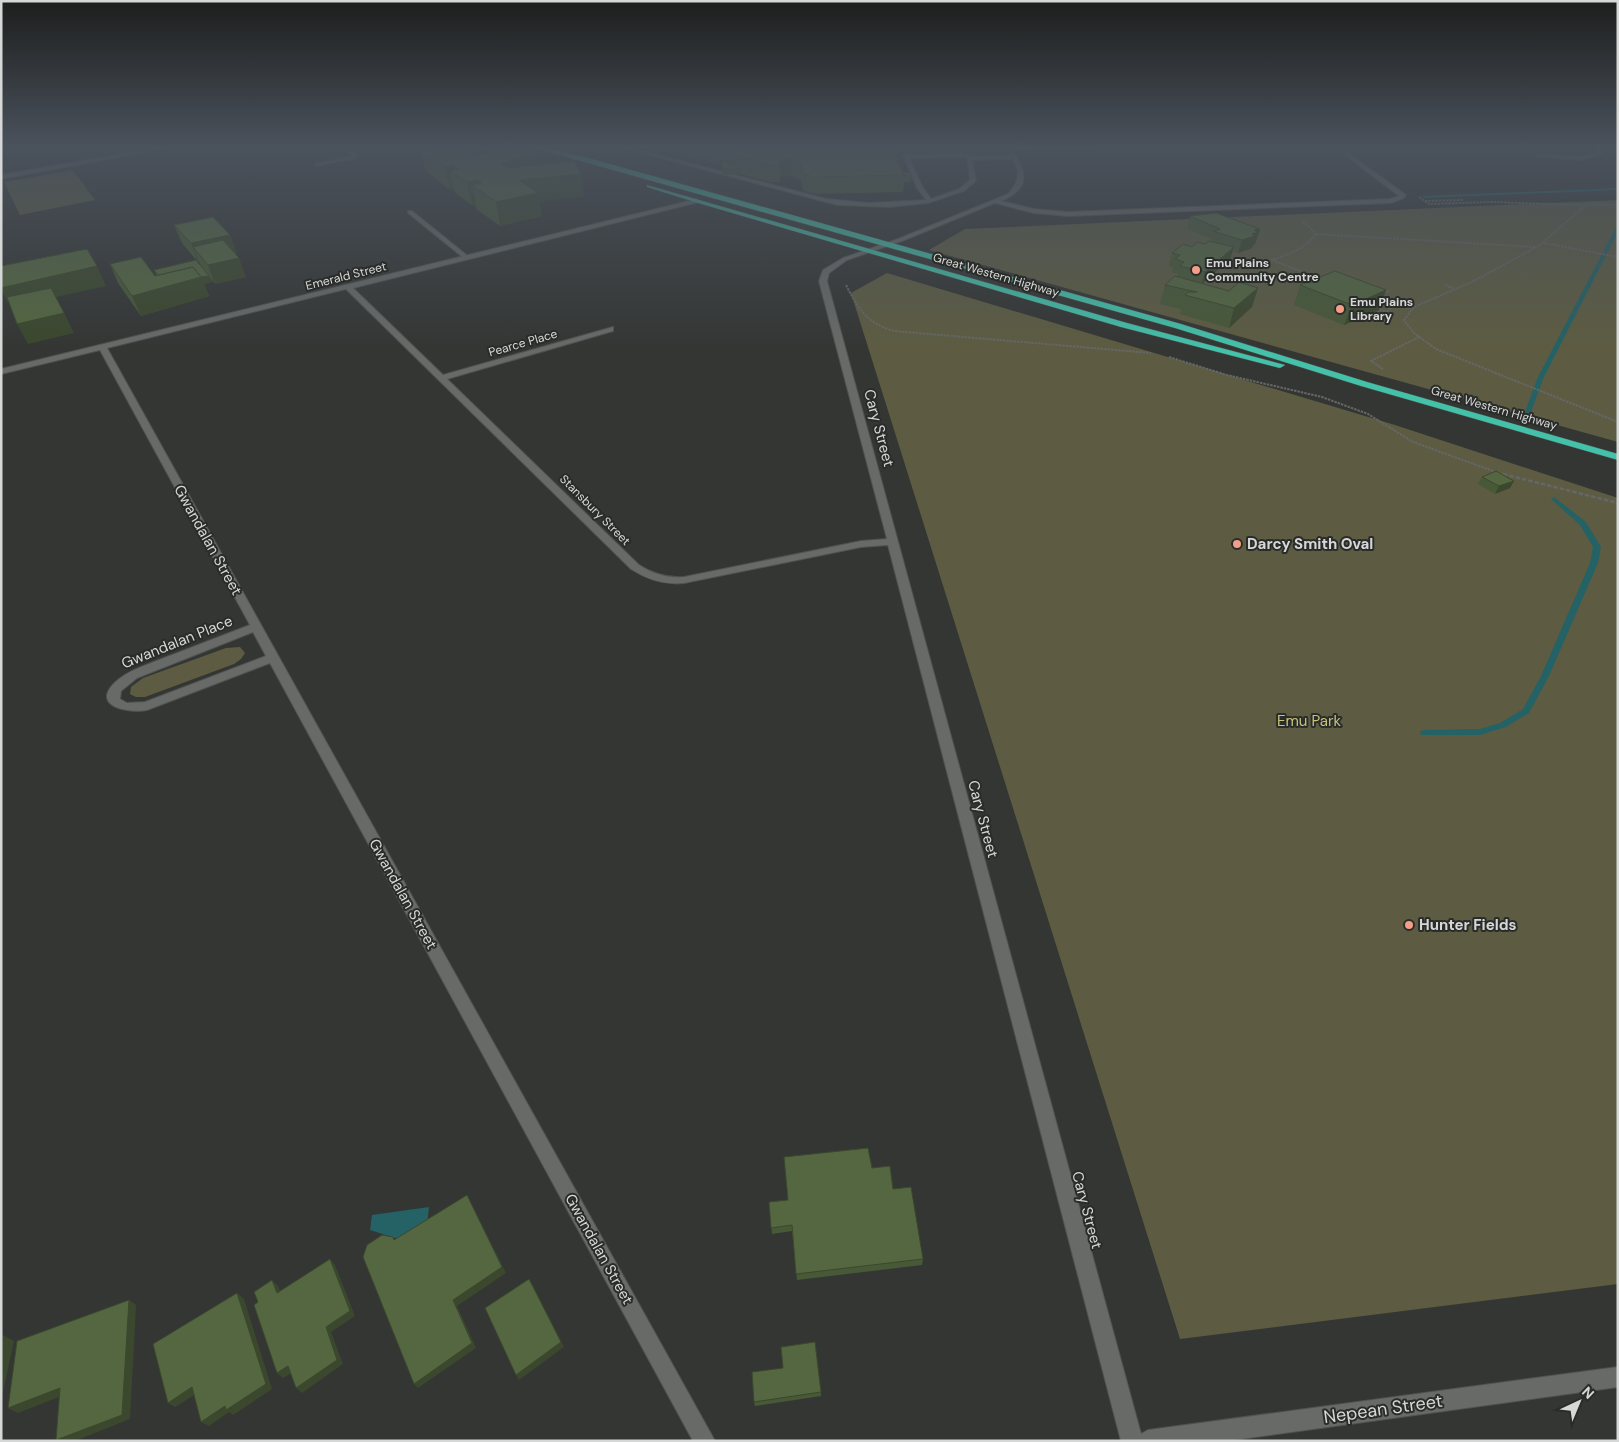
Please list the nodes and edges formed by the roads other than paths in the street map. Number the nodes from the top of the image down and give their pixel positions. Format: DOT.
graph roads {
  1 [pos="412,213"];
  2 [pos="650,213"];
  3 [pos="736,213"];
  4 [pos="779,213"];
  5 [pos="968,213"];
  6 [pos="1056,213"];
  7 [pos="1096,213"];
  8 [pos="888,244"];
  9 [pos="864,250"];
  10 [pos="467,258"];
  11 [pos="348,287"];
  12 [pos="610,329"];
  13 [pos="102,347"];
  14 [pos="1,372"];
  15 [pos="443,378"];
  16 [pos="1364,384"];
  17 [pos="1618,457"];
  18 [pos="892,542"];
  19 [pos="256,628"];
  20 [pos="272,658"];
  21 [pos="1618,1377"];
  22 [pos="705,1441"];
  23 [pos="1132,1441"];
  24 [pos="1148,1441"];
  1 -- 10 [label="street"];
  2 -- 10 [label="street, Emerald Street"];
  3 -- 9 [label="highway, Great Western Highway"];
  4 -- 8 [label="highway, Great Western Highway"];
  5 -- 8 [label="street, Cary Street"];
  6 -- 7 [label="street"];
  8 -- 9 [label="street, Cary Street"];
  8 -- 16 [label="highway, Great Western Highway"];
  9 -- 16 [label="highway, Great Western Highway"];
  9 -- 18 [label="street, Cary Street"];
  10 -- 11 [label="street, Emerald Street"];
  11 -- 13 [label="street, Emerald Street"];
  11 -- 15 [label="street, Stansbury Street"];
  12 -- 15 [label="street, Pearce Place"];
  13 -- 14 [label="street, Emerald Street"];
  13 -- 19 [label="street, Gwandalan Street"];
  15 -- 18 [label="street, Stansbury Street"];
  16 -- 17 [label="highway, Great Western Highway"];
  18 -- 23 [label="street, Cary Street"];
  19 -- 20 [label="street, Gwandalan Street"];
  19 -- 20 [label="street, Gwandalan Place"];
  20 -- 22 [label="street, Gwandalan Street"];
  21 -- 24 [label="street, Nepean Street"];
}
